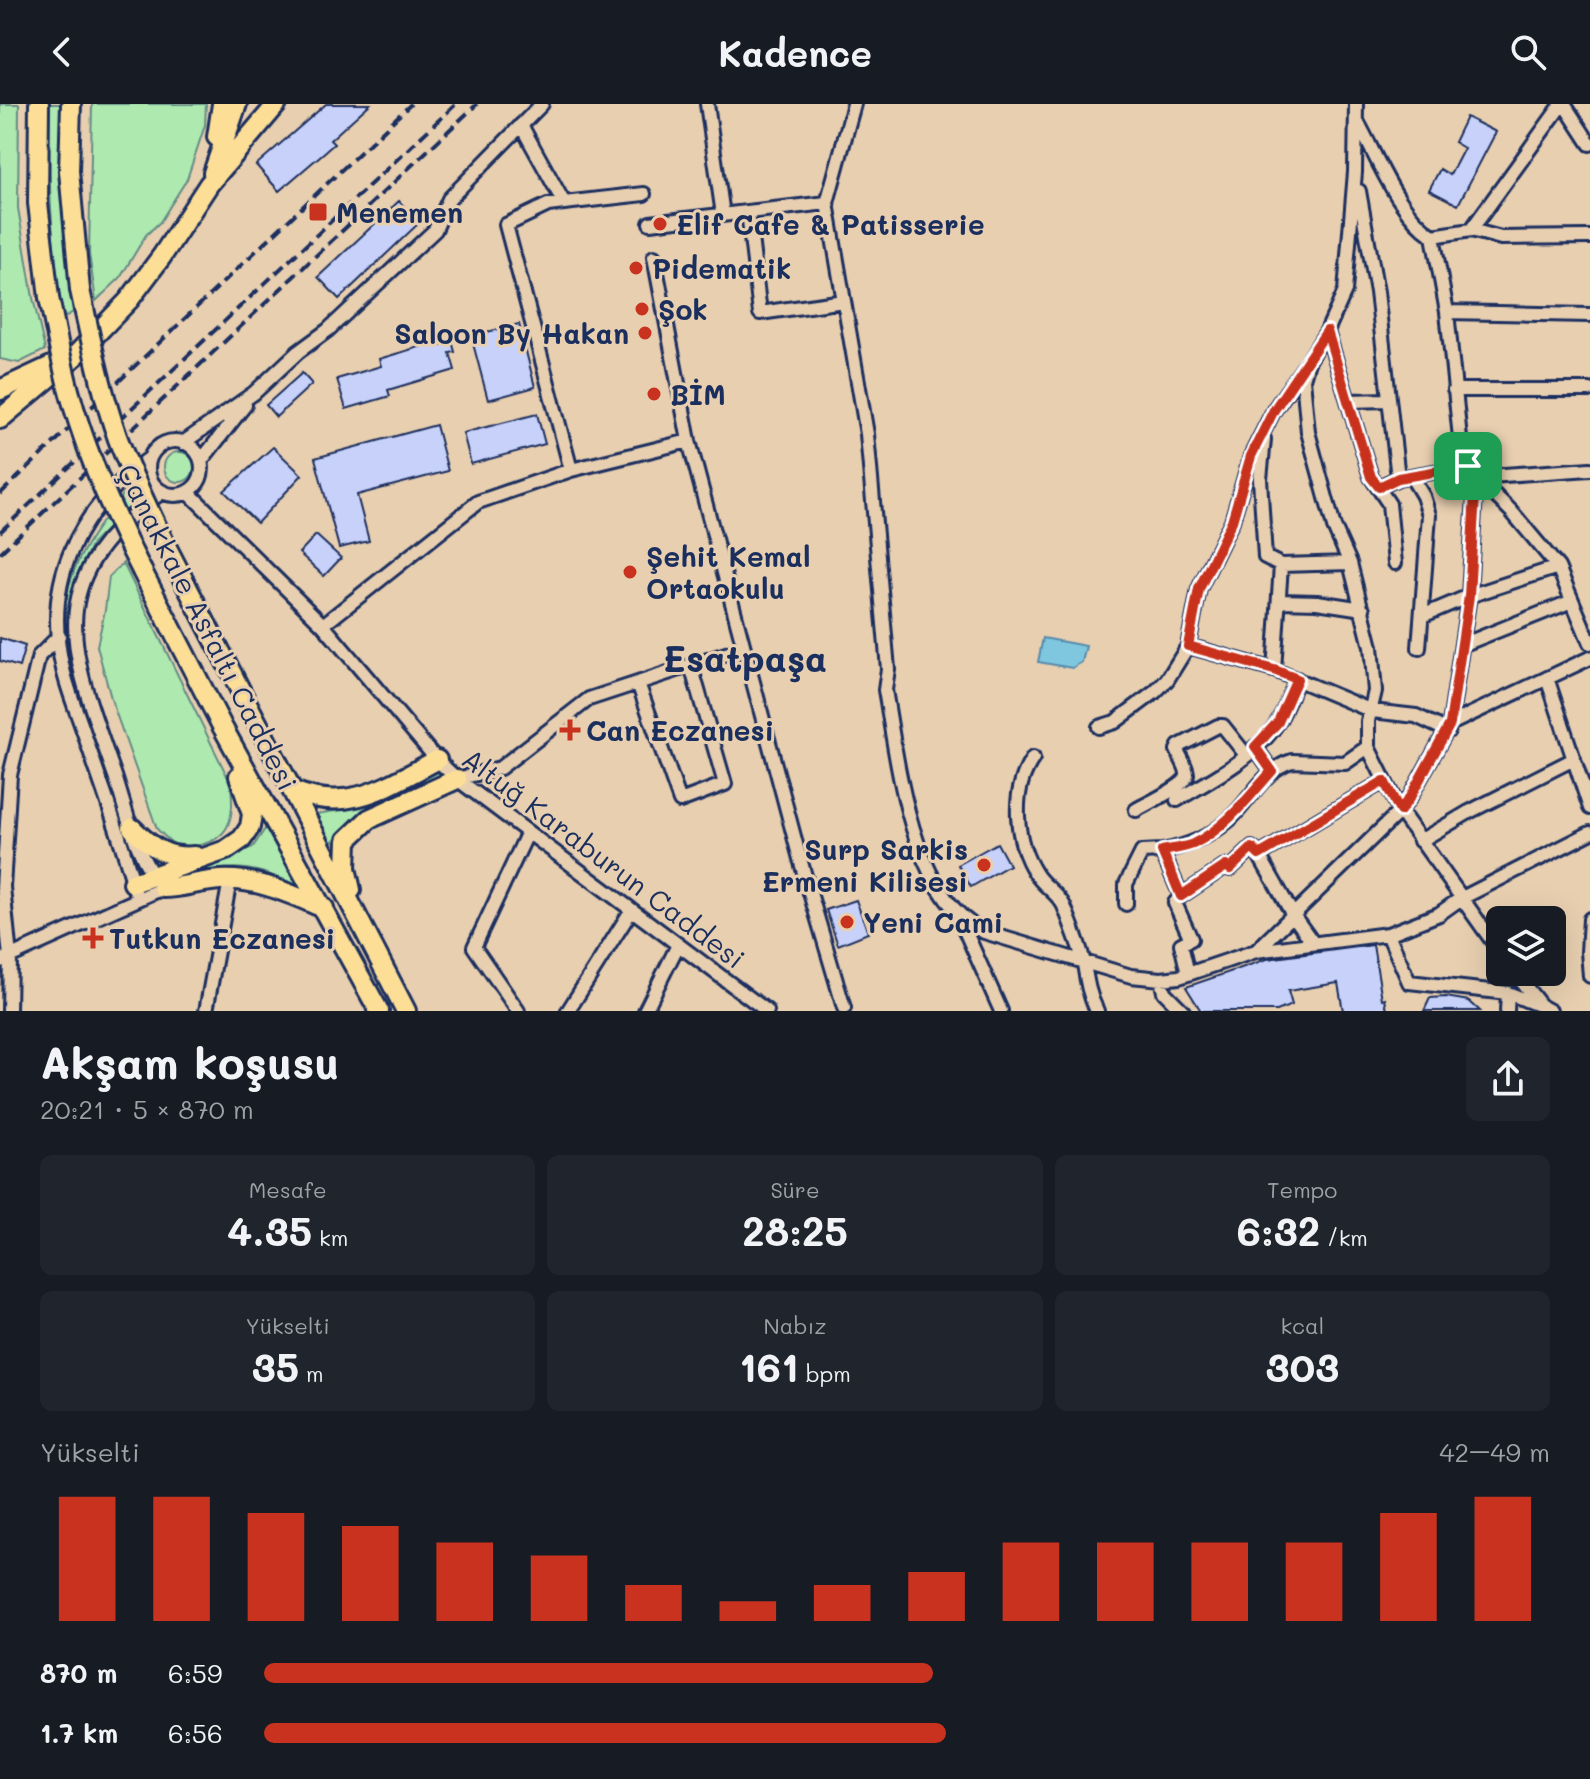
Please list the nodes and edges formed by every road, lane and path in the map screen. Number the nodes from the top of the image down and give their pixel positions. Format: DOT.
graph roads {
  1 [pos="31,104"];
  2 [pos="39,104"];
  3 [pos="71,104"];
  4 [pos="78,104"];
  5 [pos="222,104"];
  6 [pos="237,104"];
  7 [pos="277,104"];
  8 [pos="542,104"];
  9 [pos="707,104"];
  10 [pos="854,104"];
  11 [pos="1356,104"];
  12 [pos="1563,104"];
  13 [pos="1356,120"];
  14 [pos="70,123"];
  15 [pos="521,125"];
  16 [pos="1590,144"];
  17 [pos="1355,172"];
  18 [pos="209,184"];
  19 [pos="644,194"];
  20 [pos="564,203"];
  21 [pos="827,203"];
  22 [pos="748,212"];
  23 [pos="723,215"];
  24 [pos="650,223"];
  25 [pos="1471,230"];
  26 [pos="1433,236"];
  27 [pos="1590,237"];
  28 [pos="654,257"];
  29 [pos="44,263"];
  30 [pos="844,301"];
  31 [pos="1447,312"];
  32 [pos="1590,315"];
  33 [pos="1327,331"];
  34 [pos="75,356"];
  35 [pos="1308,362"];
  36 [pos="0,374"];
  37 [pos="24,377"];
  38 [pos="0,390"];
  39 [pos="1454,390"];
  40 [pos="1590,390"];
  41 [pos="254,393"];
  42 [pos="1389,400"];
  43 [pos="1348,401"];
  44 [pos="0,419"];
  45 [pos="1267,426"];
  46 [pos="689,441"];
  47 [pos="183,443"];
  48 [pos="150,458"];
  49 [pos="201,461"];
  50 [pos="1590,469"];
  51 [pos="571,470"];
  52 [pos="1472,471"];
  53 [pos="1404,477"];
  54 [pos="1379,487"];
  55 [pos="162,492"];
  56 [pos="188,492"];
  57 [pos="1350,563"];
  58 [pos="1395,563"];
  59 [pos="1281,565"];
  60 [pos="1558,567"];
  61 [pos="1469,596"];
  62 [pos="1280,601"];
  63 [pos="1572,601"];
  64 [pos="1363,609"];
  65 [pos="1422,616"];
  66 [pos="323,625"];
  67 [pos="59,636"];
  68 [pos="1590,643"];
  69 [pos="1462,645"];
  70 [pos="1188,646"];
  71 [pos="744,648"];
  72 [pos="1419,648"];
  73 [pos="1590,658"];
  74 [pos="691,666"];
  75 [pos="1274,670"];
  76 [pos="1547,678"];
  77 [pos="1297,679"];
  78 [pos="638,683"];
  79 [pos="1372,711"];
  80 [pos="1099,727"];
  81 [pos="223,728"];
  82 [pos="1449,728"];
  83 [pos="1368,747"];
  84 [pos="1250,751"];
  85 [pos="1033,758"];
  86 [pos="1574,759"];
  87 [pos="437,760"];
  88 [pos="1272,771"];
  89 [pos="5,775"];
  90 [pos="457,779"];
  91 [pos="1384,781"];
  92 [pos="293,791"];
  93 [pos="1177,800"];
  94 [pos="1590,808"];
  95 [pos="1136,810"];
  96 [pos="1400,811"];
  97 [pos="132,828"];
  98 [pos="1590,833"];
  99 [pos="527,834"];
  100 [pos="1420,841"];
  101 [pos="1162,851"];
  102 [pos="210,854"];
  103 [pos="1259,855"];
  104 [pos="230,880"];
  105 [pos="158,882"];
  106 [pos="2,887"];
  107 [pos="136,891"];
  108 [pos="1181,896"];
  109 [pos="1460,899"];
  110 [pos="1126,904"];
  111 [pos="324,908"];
  112 [pos="631,911"];
  113 [pos="958,914"];
  114 [pos="1293,915"];
  115 [pos="357,916"];
  116 [pos="1590,919"];
  117 [pos="1486,933"];
  118 [pos="1388,934"];
  119 [pos="1589,935"];
  120 [pos="1313,943"];
  121 [pos="678,945"];
  122 [pos="1256,951"];
  123 [pos="5,959"];
  124 [pos="1084,961"];
  125 [pos="1188,974"];
  126 [pos="1590,976"];
  127 [pos="1161,979"];
  128 [pos="1526,986"];
  129 [pos="1508,993"];
  130 [pos="749,1006"];
  131 [pos="844,1008"];
  132 [pos="1546,1008"];
  133 [pos="9,1011"];
  134 [pos="206,1011"];
  135 [pos="379,1011"];
  136 [pos="406,1011"];
  137 [pos="518,1011"];
  138 [pos="568,1011"];
  139 [pos="645,1011"];
  140 [pos="767,1011"];
  141 [pos="1001,1011"];
  142 [pos="1097,1011"];
  143 [pos="1183,1011"];
  144 [pos="1507,1011"];
  1 -- 29 [label="highway"];
  2 -- 29 [label="highway, Çanakkale Asfaltı Caddesi"];
  3 -- 14 [label="highway, Çanakkale Asfaltı Caddesi"];
  4 -- 14 [label="highway"];
  5 -- 18 [label="highway"];
  6 -- 18 [label="highway"];
  7 -- 18 [label="highway"];
  8 -- 15 [label="street"];
  9 -- 23 [label="street"];
  10 -- 21 [label="street"];
  11 -- 13 [label="street"];
  12 -- 16 [label="street"];
  12 -- 25 [label="street"];
  13 -- 17 [label="street"];
  13 -- 26 [label="street"];
  14 -- 92 [label="highway, Çanakkale Asfaltı Caddesi, bridge"];
  15 -- 20 [label="street"];
  15 -- 41 [label="street"];
  17 -- 33 [label="street"];
  17 -- 42 [label="street"];
  18 -- 34 [label="highway"];
  19 -- 20 [label="street"];
  20 -- 51 [label="street"];
  21 -- 22 [label="street"];
  21 -- 30 [label="street"];
  22 -- 23 [label="street"];
  22 -- 30 [label="street"];
  23 -- 24 [label="street"];
  25 -- 26 [label="street"];
  25 -- 27 [label="street"];
  26 -- 31 [label="street"];
  28 -- 46 [label="street"];
  29 -- 81 [label="highway, Çanakkale Asfaltı Caddesi, bridge"];
  30 -- 113 [label="street"];
  31 -- 32 [label="street"];
  31 -- 39 [label="street"];
  33 -- 35 [label="street"];
  33 -- 43 [label="street"];
  34 -- 37 [label="highway"];
  34 -- 44 [label="highway"];
  35 -- 45 [label="street"];
  35 -- 57 [label="street"];
  36 -- 37 [label="highway"];
  37 -- 38 [label="highway"];
  39 -- 40 [label="street"];
  39 -- 52 [label="street"];
  41 -- 47 [label="street"];
  41 -- 49 [label="street"];
  42 -- 43 [label="street"];
  42 -- 53 [label="street"];
  43 -- 54 [label="street"];
  45 -- 59 [label="street"];
  45 -- 70 [label="street"];
  46 -- 51 [label="street"];
  46 -- 71 [label="street"];
  47 -- 48 [label="street"];
  47 -- 49 [label="street"];
  48 -- 55 [label="street"];
  48 -- 67 [label="street"];
  49 -- 56 [label="street"];
  50 -- 52 [label="street"];
  51 -- 66 [label="street"];
  52 -- 53 [label="street"];
  52 -- 60 [label="street"];
  52 -- 61 [label="street"];
  53 -- 54 [label="street"];
  53 -- 65 [label="street"];
  54 -- 58 [label="street"];
  55 -- 56 [label="street"];
  55 -- 97 [label="street"];
  56 -- 66 [label="street, Altuğ Karaburun Caddesi"];
  57 -- 59 [label="street"];
  57 -- 64 [label="street"];
  59 -- 62 [label="street"];
  60 -- 61 [label="street"];
  60 -- 63 [label="street"];
  61 -- 65 [label="street"];
  61 -- 69 [label="street"];
  62 -- 64 [label="street"];
  62 -- 75 [label="street"];
  63 -- 68 [label="street"];
  63 -- 69 [label="street"];
  64 -- 79 [label="street"];
  65 -- 72 [label="street"];
  66 -- 87 [label="street, Altuğ Karaburun Caddesi"];
  67 -- 89 [label="street"];
  67 -- 107 [label="street"];
  69 -- 82 [label="street"];
  70 -- 75 [label="street"];
  70 -- 80 [label="street"];
  71 -- 74 [label="street"];
  71 -- 131 [label="street"];
  73 -- 76 [label="street"];
  74 -- 78 [label="street"];
  74 -- 78 [label="street"];
  75 -- 77 [label="street"];
  76 -- 82 [label="street"];
  76 -- 86 [label="street"];
  77 -- 79 [label="street"];
  77 -- 84 [label="street"];
  78 -- 90 [label="street"];
  79 -- 82 [label="street"];
  79 -- 83 [label="street"];
  81 -- 102 [label="highway"];
  81 -- 111 [label="highway, Çanakkale Asfaltı Caddesi"];
  82 -- 96 [label="street"];
  83 -- 88 [label="street"];
  83 -- 91 [label="street"];
  84 -- 88 [label="street"];
  84 -- 93 [label="street"];
  84 -- 95 [label="street"];
  85 -- 124 [label="street"];
  86 -- 94 [label="street"];
  86 -- 100 [label="street"];
  87 -- 90 [label="street, Altuğ Karaburun Caddesi"];
  87 -- 92 [label="highway"];
  88 -- 101 [label="street"];
  89 -- 106 [label="street"];
  90 -- 99 [label="street, Altuğ Karaburun Caddesi"];
  90 -- 115 [label="highway"];
  91 -- 96 [label="street"];
  91 -- 103 [label="street"];
  92 -- 115 [label="highway, Çanakkale Asfaltı Caddesi"];
  96 -- 100 [label="street"];
  96 -- 114 [label="street"];
  97 -- 102 [label="highway"];
  97 -- 105 [label="street"];
  98 -- 109 [label="street"];
  99 -- 112 [label="street, Altuğ Karaburun Caddesi"];
  99 -- 137 [label="street"];
  100 -- 109 [label="street"];
  101 -- 108 [label="street"];
  101 -- 110 [label="street"];
  102 -- 105 [label="highway"];
  103 -- 108 [label="street"];
  103 -- 114 [label="street"];
  104 -- 105 [label="highway"];
  104 -- 111 [label="highway"];
  104 -- 134 [label="street"];
  105 -- 107 [label="highway"];
  106 -- 123 [label="street"];
  107 -- 123 [label="street"];
  108 -- 125 [label="street"];
  109 -- 117 [label="street"];
  109 -- 118 [label="street"];
  111 -- 135 [label="highway, Çanakkale Asfaltı Caddesi"];
  112 -- 121 [label="street, Altuğ Karaburun Caddesi"];
  112 -- 138 [label="street"];
  113 -- 124 [label="street"];
  113 -- 141 [label="street"];
  114 -- 120 [label="street"];
  114 -- 122 [label="street"];
  115 -- 136 [label="highway, Çanakkale Asfaltı Caddesi"];
  116 -- 119 [label="street"];
  118 -- 120 [label="street"];
  118 -- 129 [label="street"];
  119 -- 126 [label="street"];
  120 -- 122 [label="street"];
  121 -- 130 [label="street, Altuğ Karaburun Caddesi"];
  121 -- 139 [label="street"];
  122 -- 125 [label="street"];
  123 -- 133 [label="street"];
  124 -- 127 [label="street"];
  124 -- 142 [label="street"];
  125 -- 127 [label="street"];
  127 -- 143 [label="street"];
  128 -- 132 [label="street"];
  129 -- 132 [label="street"];
  129 -- 144 [label="street"];
  130 -- 140 [label="street, Altuğ Karaburun Caddesi"];
}
